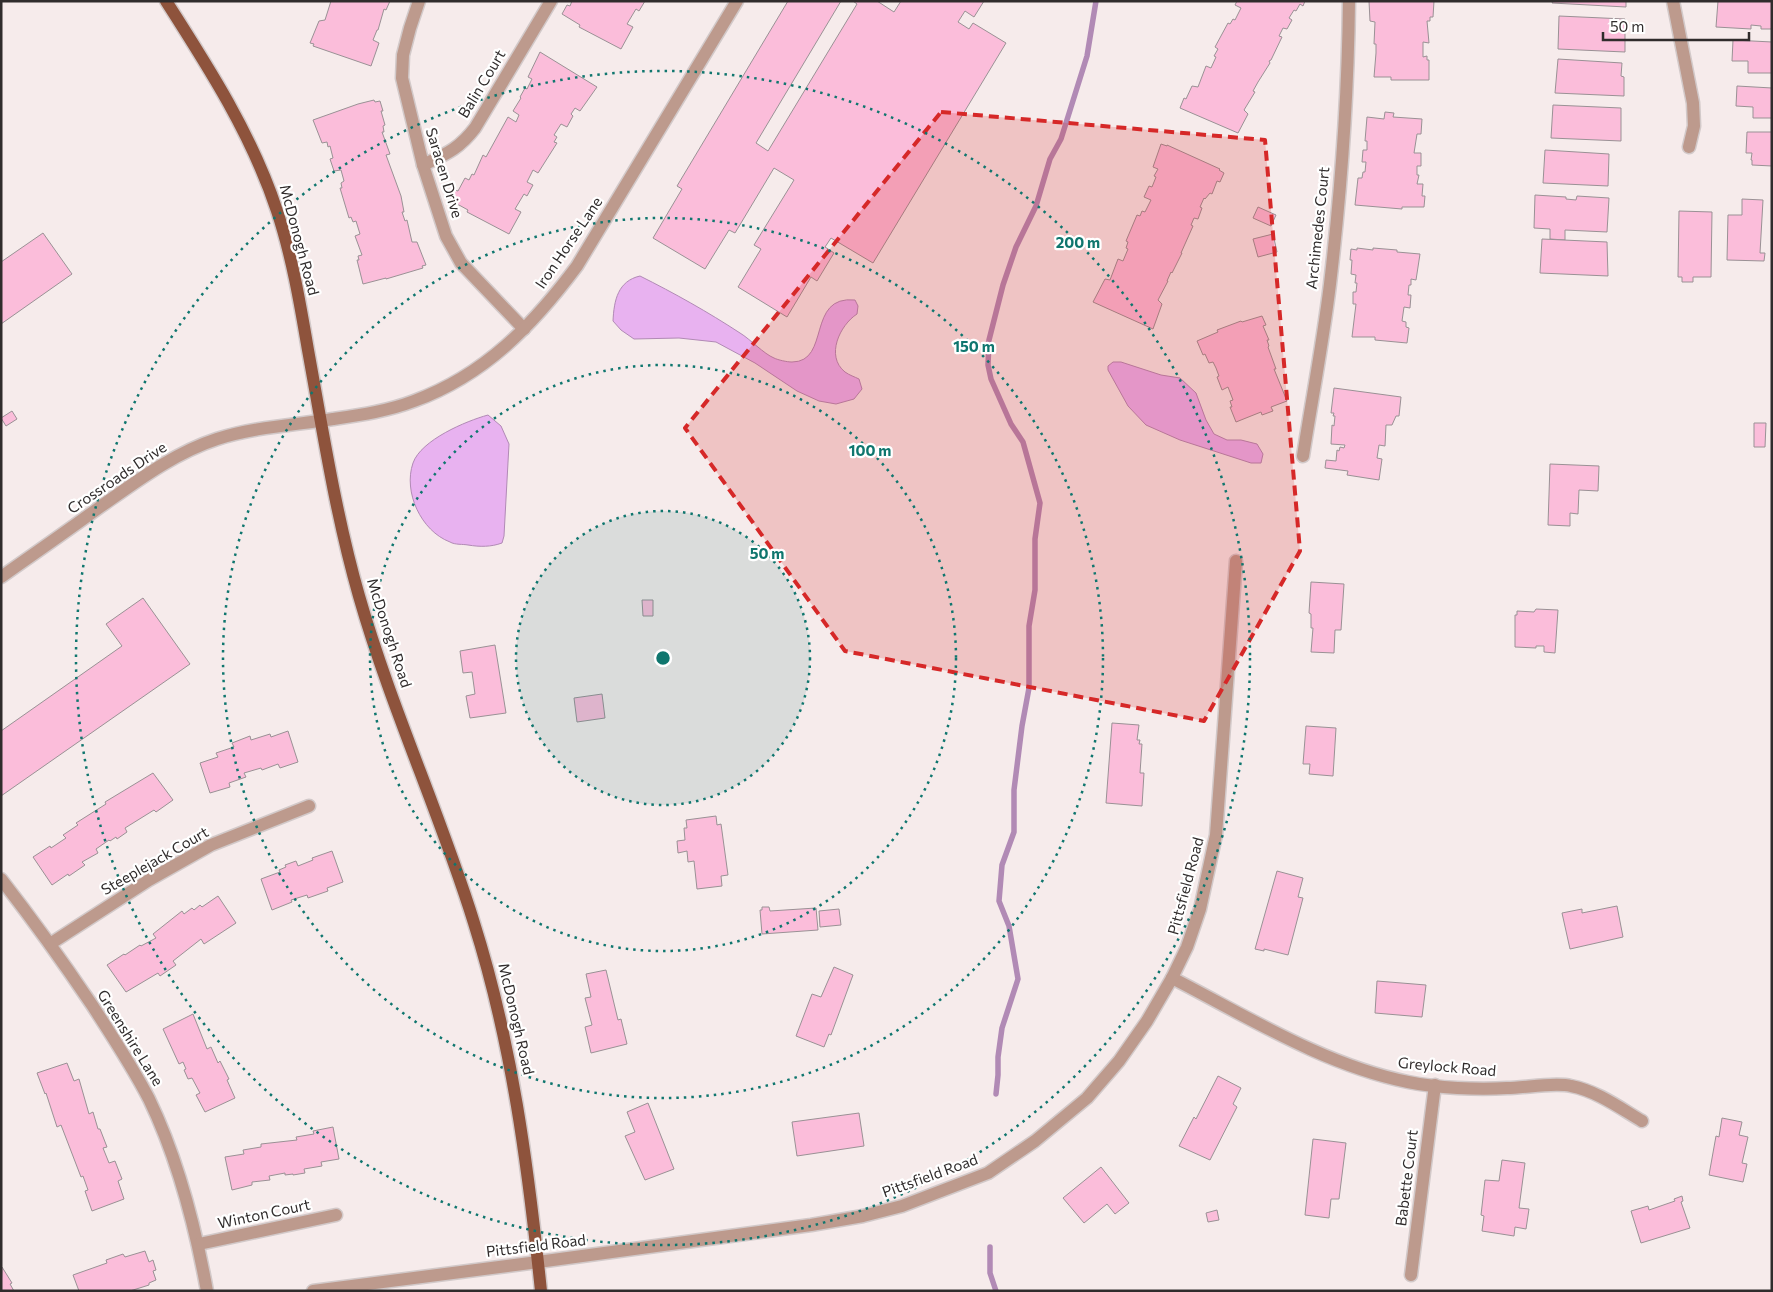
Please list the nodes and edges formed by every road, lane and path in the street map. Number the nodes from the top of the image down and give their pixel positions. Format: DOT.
graph roads {
  1 [pos="166,1"];
  2 [pos="419,1"];
  3 [pos="551,1"];
  4 [pos="737,1"];
  5 [pos="1349,1"];
  6 [pos="1673,1"];
  7 [pos="1689,147"];
  8 [pos="423,165"];
  9 [pos="524,330"];
  10 [pos="321,421"];
  11 [pos="1302,456"];
  12 [pos="1236,561"];
  13 [pos="1,577"];
  14 [pos="309,806"];
  15 [pos="1,879"];
  16 [pos="50,944"];
  17 [pos="1172,978"];
  18 [pos="1435,1085"];
  19 [pos="1642,1121"];
  20 [pos="336,1215"];
  21 [pos="199,1244"];
  22 [pos="538,1262"];
  23 [pos="1411,1275"];
  24 [pos="207,1291"];
  25 [pos="313,1291"];
  26 [pos="541,1291"];
  1 -- 10 [label="main road, McDonogh Road"];
  2 -- 8 [label="street, Saracen Drive"];
  3 -- 8 [label="street, Balin Court"];
  4 -- 9 [label="street, Iron Horse Lane"];
  5 -- 11 [label="street, Archimedes Court"];
  6 -- 7 [label="street"];
  8 -- 9 [label="street, Saracen Drive"];
  9 -- 10 [label="street, Iron Horse Lane"];
  10 -- 13 [label="street, Crossroads Drive"];
  10 -- 22 [label="main road, McDonogh Road"];
  12 -- 17 [label="street, Pittsfield Road"];
  14 -- 16 [label="street, Steeplejack Court"];
  15 -- 16 [label="street, Greenshire Lane"];
  16 -- 21 [label="street, Greenshire Lane"];
  17 -- 18 [label="street, Greylock Road"];
  17 -- 22 [label="street, Pittsfield Road"];
  18 -- 19 [label="street, Greylock Road"];
  18 -- 23 [label="street, Babette Court"];
  20 -- 21 [label="street, Winton Court"];
  21 -- 24 [label="street, Greenshire Lane"];
  22 -- 25 [label="street, Pittsfield Road"];
  22 -- 26 [label="main road, McDonogh Road"];
}
